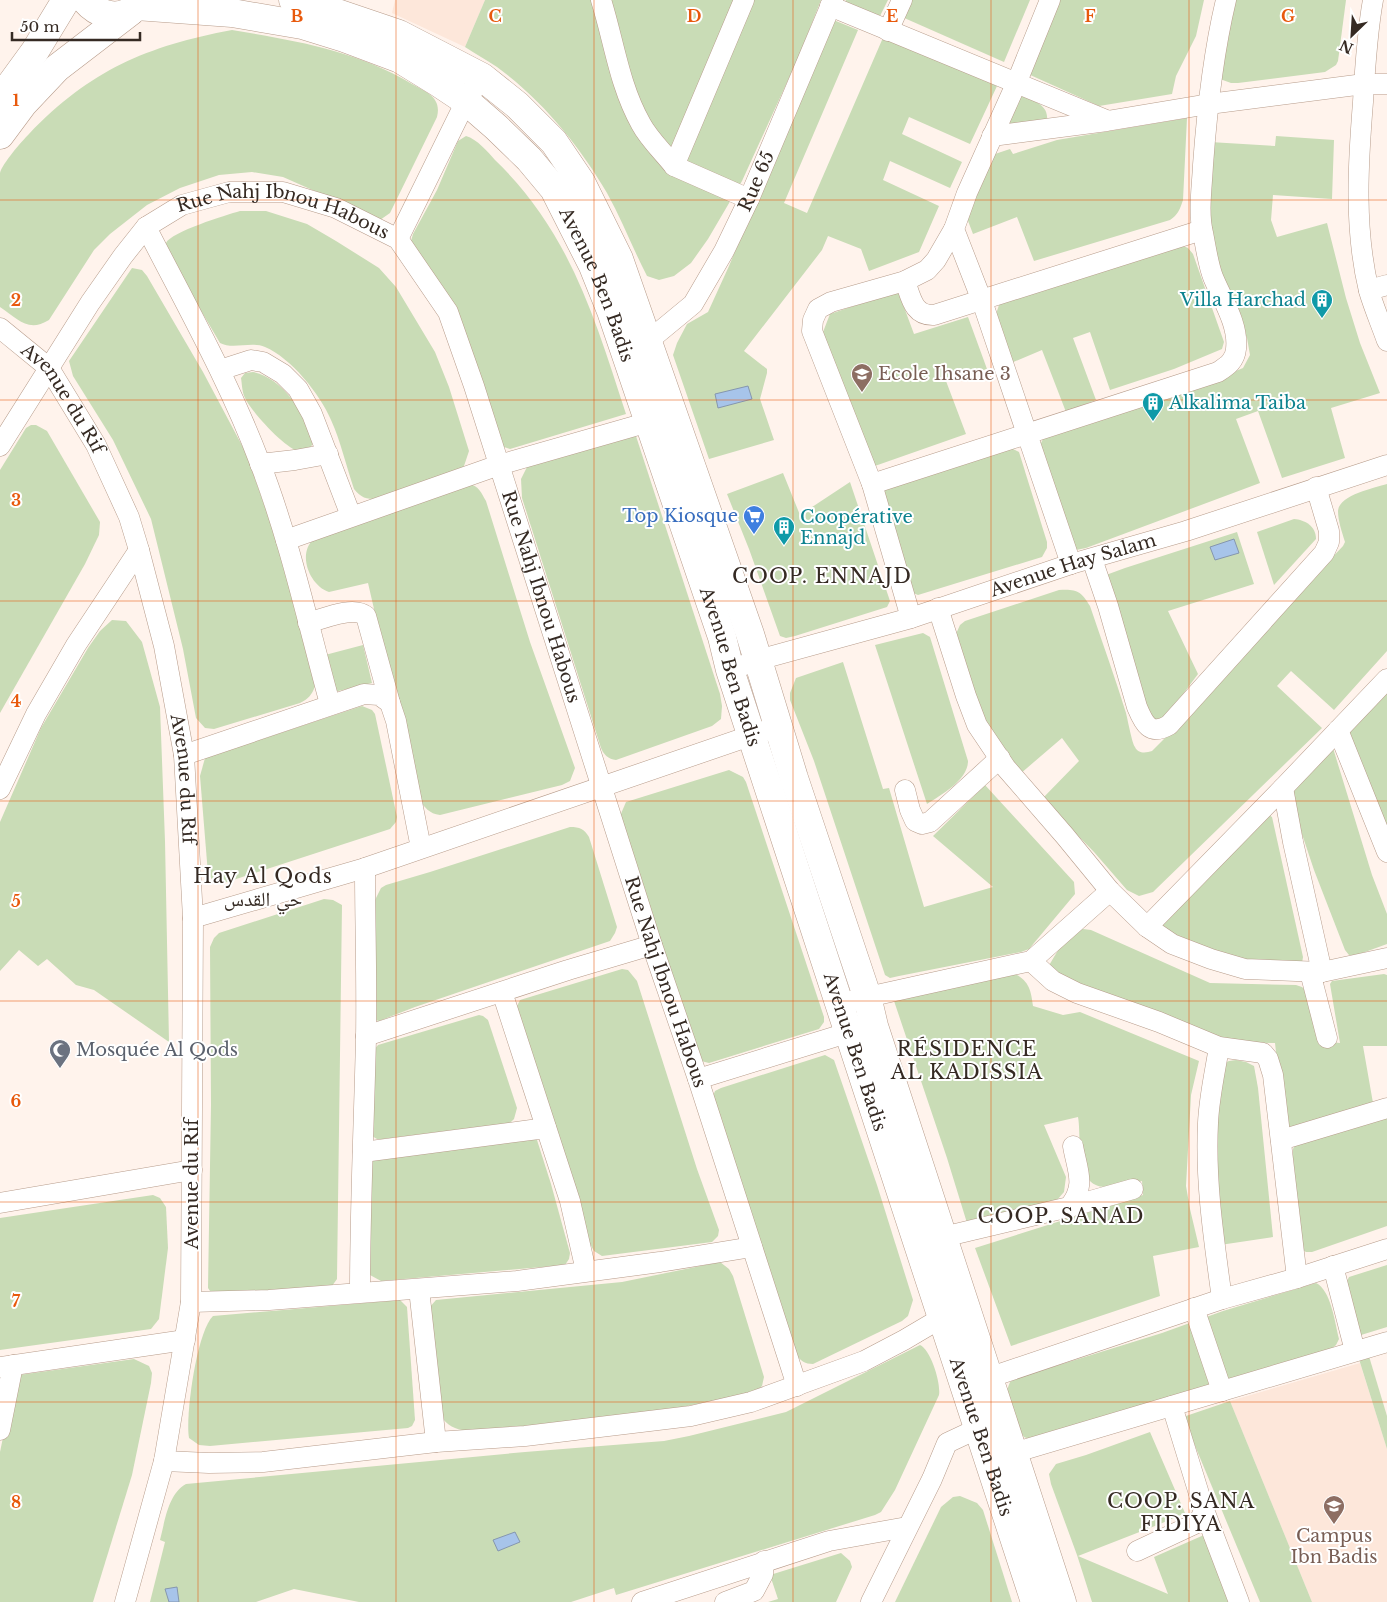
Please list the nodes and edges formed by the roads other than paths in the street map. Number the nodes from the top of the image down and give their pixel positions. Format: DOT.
graph roads {
  1 [pos="66,0"];
  2 [pos="85,0"];
  3 [pos="293,0"];
  4 [pos="601,0"];
  5 [pos="744,0"];
  6 [pos="902,0"];
  7 [pos="1050,0"];
  8 [pos="1226,0"];
  9 [pos="1373,0"];
  10 [pos="832,3"];
  11 [pos="136,6"];
  12 [pos="888,31"];
  13 [pos="482,77"];
  14 [pos="1016,84"];
  15 [pos="1364,84"];
  16 [pos="1387,84"];
  17 [pos="0,99"];
  18 [pos="466,101"];
  19 [pos="1209,104"];
  20 [pos="1107,121"];
  21 [pos="0,135"];
  22 [pos="992,136"];
  23 [pos="674,166"];
  24 [pos="749,199"];
  25 [pos="146,227"];
  26 [pos="954,228"];
  27 [pos="1202,230"];
  28 [pos="398,239"];
  29 [pos="905,281"];
  30 [pos="1378,287"];
  31 [pos="982,301"];
  32 [pos="0,328"];
  33 [pos="1387,340"];
  34 [pos="647,342"];
  35 [pos="49,368"];
  36 [pos="220,370"];
  37 [pos="649,422"];
  38 [pos="1027,433"];
  39 [pos="0,446"];
  40 [pos="328,454"];
  41 [pos="260,464"];
  42 [pos="499,465"];
  43 [pos="1387,465"];
  44 [pos="872,484"];
  45 [pos="1316,487"];
  46 [pos="351,516"];
  47 [pos="286,540"];
  48 [pos="139,550"];
  49 [pos="1092,560"];
  50 [pos="1071,564"];
  51 [pos="938,608"];
  52 [pos="911,618"];
  53 [pos="308,623"];
  54 [pos="758,660"];
  55 [pos="730,670"];
  56 [pos="1387,679"];
  57 [pos="390,703"];
  58 [pos="330,704"];
  59 [pos="779,726"];
  60 [pos="1338,730"];
  61 [pos="752,736"];
  62 [pos="184,755"];
  63 [pos="1000,758"];
  64 [pos="602,787"];
  65 [pos="1283,788"];
  66 [pos="0,789"];
  67 [pos="905,790"];
  68 [pos="420,848"];
  69 [pos="1387,852"];
  70 [pos="365,868"];
  71 [pos="1110,891"];
  72 [pos="193,918"];
  73 [pos="1147,927"];
  74 [pos="652,945"];
  75 [pos="1387,958"];
  76 [pos="1031,961"];
  77 [pos="1316,972"];
  78 [pos="502,992"];
  79 [pos="867,996"];
  80 [pos="840,1004"];
  81 [pos="874,1026"];
  82 [pos="848,1032"];
  83 [pos="366,1036"];
  84 [pos="1327,1038"];
  85 [pos="1219,1047"];
  86 [pos="698,1079"];
  87 [pos="1387,1108"];
  88 [pos="546,1128"];
  89 [pos="1281,1140"];
  90 [pos="1073,1146"];
  91 [pos="363,1152"];
  92 [pos="192,1170"];
  93 [pos="1133,1189"];
  94 [pos="0,1203"];
  95 [pos="1068,1207"];
  96 [pos="943,1237"];
  97 [pos="752,1248"];
  98 [pos="1387,1249"];
  99 [pos="1333,1266"];
  100 [pos="586,1271"];
  101 [pos="1297,1278"];
  102 [pos="419,1289"];
  103 [pos="360,1292"];
  104 [pos="1222,1299"];
  105 [pos="191,1302"];
  106 [pos="1194,1308"];
  107 [pos="943,1317"];
  108 [pos="185,1340"];
  109 [pos="1387,1342"];
  110 [pos="1355,1351"];
  111 [pos="6,1366"];
  112 [pos="988,1378"];
  113 [pos="797,1386"];
  114 [pos="1222,1391"];
  115 [pos="970,1399"];
  116 [pos="1172,1406"];
  117 [pos="979,1428"];
  118 [pos="0,1430"];
  119 [pos="436,1442"];
  120 [pos="1001,1454"];
  121 [pos="164,1461"];
  122 [pos="1204,1510"];
  123 [pos="907,1527"];
  124 [pos="1137,1551"];
  125 [pos="764,1561"];
  126 [pos="125,1602"];
  127 [pos="642,1602"];
  128 [pos="725,1602"];
  129 [pos="871,1602"];
  130 [pos="1035,1602"];
  131 [pos="1062,1602"];
  132 [pos="1238,1602"];
  1 -- 17 [label="main road"];
  2 -- 11 [label="main road, Avenue Ben Badis"];
  3 -- 13 [label="main road, Avenue Ben Badis"];
  4 -- 23 [label="street"];
  5 -- 23 [label="street"];
  6 -- 12 [label="street"];
  7 -- 14 [label="street"];
  8 -- 19 [label="street"];
  9 -- 15 [label="street"];
  10 -- 12 [label="street"];
  10 -- 24 [label="street, Rue 65"];
  11 -- 18 [label="main road, Avenue Ben Badis"];
  11 -- 21 [label="main road"];
  12 -- 14 [label="street"];
  13 -- 18 [label="street"];
  13 -- 34 [label="main road, Avenue Ben Badis"];
  14 -- 20 [label="street"];
  14 -- 22 [label="street"];
  15 -- 16 [label="street"];
  15 -- 19 [label="street"];
  15 -- 30 [label="street"];
  18 -- 28 [label="street"];
  18 -- 37 [label="main road, Avenue Ben Badis"];
  19 -- 20 [label="street"];
  19 -- 27 [label="street"];
  20 -- 22 [label="street"];
  22 -- 26 [label="street"];
  23 -- 24 [label="street"];
  24 -- 34 [label="street, Rue 65"];
  25 -- 28 [label="street, Rue Nahj Ibnou Habous"];
  25 -- 35 [label="street, Rue Nahj Ibnou Habous"];
  25 -- 36 [label="street"];
  26 -- 29 [label="street"];
  26 -- 31 [label="street"];
  27 -- 31 [label="street"];
  27 -- 38 [label="street"];
  28 -- 42 [label="street, Rue Nahj Ibnou Habous"];
  29 -- 31 [label="street"];
  29 -- 44 [label="street"];
  30 -- 33 [label="street"];
  31 -- 38 [label="street"];
  32 -- 35 [label="street, Avenue du Rif"];
  34 -- 54 [label="main road, Avenue Ben Badis"];
  35 -- 39 [label="street, Rue Nahj Ibnou Habous"];
  35 -- 48 [label="street, Avenue du Rif"];
  36 -- 40 [label="street"];
  36 -- 41 [label="street"];
  37 -- 42 [label="street"];
  37 -- 55 [label="main road, Avenue Ben Badis"];
  38 -- 44 [label="street"];
  38 -- 50 [label="street"];
  40 -- 41 [label="street"];
  40 -- 46 [label="street"];
  41 -- 47 [label="street"];
  42 -- 46 [label="street"];
  42 -- 64 [label="street, Rue Nahj Ibnou Habous"];
  43 -- 45 [label="street, Avenue Hay Salam"];
  44 -- 52 [label="street"];
  45 -- 49 [label="street, Avenue Hay Salam"];
  45 -- 49 [label="street"];
  46 -- 47 [label="street"];
  47 -- 53 [label="street"];
  48 -- 62 [label="street, Avenue du Rif"];
  48 -- 66 [label="street"];
  49 -- 50 [label="street, Avenue Hay Salam"];
  50 -- 51 [label="street, Avenue Hay Salam"];
  51 -- 52 [label="street, Avenue Hay Salam"];
  51 -- 63 [label="street"];
  52 -- 54 [label="street, Avenue Hay Salam"];
  53 -- 57 [label="street"];
  53 -- 58 [label="street"];
  54 -- 55 [label="street, Avenue Hay Salam"];
  54 -- 59 [label="main road, Avenue Ben Badis"];
  55 -- 61 [label="main road, Avenue Ben Badis"];
  56 -- 60 [label="street"];
  57 -- 58 [label="street"];
  57 -- 68 [label="street"];
  58 -- 62 [label="street"];
  59 -- 61 [label="street"];
  59 -- 79 [label="main road, Avenue Ben Badis"];
  60 -- 65 [label="street"];
  60 -- 69 [label="street"];
  61 -- 64 [label="street"];
  61 -- 80 [label="main road, Avenue Ben Badis"];
  62 -- 72 [label="street, Avenue du Rif"];
  63 -- 67 [label="street"];
  63 -- 71 [label="street"];
  64 -- 68 [label="street"];
  64 -- 74 [label="street, Rue Nahj Ibnou Habous"];
  65 -- 73 [label="street"];
  65 -- 77 [label="street"];
  68 -- 70 [label="street"];
  70 -- 72 [label="street"];
  70 -- 83 [label="street"];
  71 -- 73 [label="street"];
  71 -- 76 [label="street"];
  72 -- 92 [label="street, Avenue du Rif"];
  73 -- 77 [label="street"];
  74 -- 78 [label="street"];
  74 -- 86 [label="street, Rue Nahj Ibnou Habous"];
  75 -- 77 [label="street"];
  76 -- 79 [label="street"];
  76 -- 85 [label="street"];
  77 -- 84 [label="street"];
  78 -- 83 [label="street"];
  78 -- 88 [label="street"];
  79 -- 80 [label="street"];
  79 -- 81 [label="main road, Avenue Ben Badis"];
  80 -- 82 [label="main road, Avenue Ben Badis"];
  81 -- 82 [label="street"];
  81 -- 96 [label="main road, Avenue Ben Badis"];
  82 -- 86 [label="street"];
  82 -- 107 [label="main road, Avenue Ben Badis"];
  83 -- 91 [label="street"];
  85 -- 89 [label="street"];
  85 -- 104 [label="street"];
  86 -- 97 [label="street, Rue Nahj Ibnou Habous"];
  87 -- 89 [label="street"];
  88 -- 91 [label="street"];
  88 -- 100 [label="street"];
  89 -- 101 [label="street"];
  90 -- 95 [label="street"];
  91 -- 103 [label="street"];
  92 -- 94 [label="street"];
  92 -- 105 [label="street, Avenue du Rif"];
  93 -- 95 [label="street"];
  95 -- 96 [label="street"];
  96 -- 112 [label="main road, Avenue Ben Badis"];
  97 -- 100 [label="street"];
  97 -- 113 [label="street, Rue Nahj Ibnou Habous"];
  98 -- 99 [label="street"];
  99 -- 101 [label="street"];
  99 -- 110 [label="street"];
  100 -- 102 [label="street"];
  101 -- 104 [label="street"];
  102 -- 103 [label="street"];
  102 -- 119 [label="street"];
  103 -- 105 [label="street"];
  104 -- 106 [label="street"];
  105 -- 108 [label="street, Avenue du Rif"];
  106 -- 112 [label="street"];
  106 -- 114 [label="street"];
  107 -- 113 [label="street"];
  107 -- 115 [label="main road, Avenue Ben Badis"];
  108 -- 111 [label="street"];
  108 -- 121 [label="street, Avenue du Rif"];
  109 -- 110 [label="street"];
  110 -- 114 [label="street"];
  111 -- 118 [label="street"];
  112 -- 115 [label="street"];
  112 -- 120 [label="main road, Avenue Ben Badis"];
  113 -- 119 [label="street"];
  114 -- 116 [label="street"];
  115 -- 117 [label="main road, Avenue Ben Badis"];
  116 -- 120 [label="street"];
  116 -- 122 [label="street"];
  117 -- 120 [label="main road, Avenue Ben Badis"];
  117 -- 123 [label="street"];
  119 -- 121 [label="street"];
  120 -- 130 [label="main road, Avenue Ben Badis"];
  120 -- 131 [label="main road, Avenue Ben Badis"];
  121 -- 126 [label="street, Avenue du Rif"];
  122 -- 124 [label="street"];
  122 -- 132 [label="street"];
  123 -- 125 [label="street"];
  123 -- 129 [label="street"];
  125 -- 127 [label="street"];
  125 -- 128 [label="street"];
}
